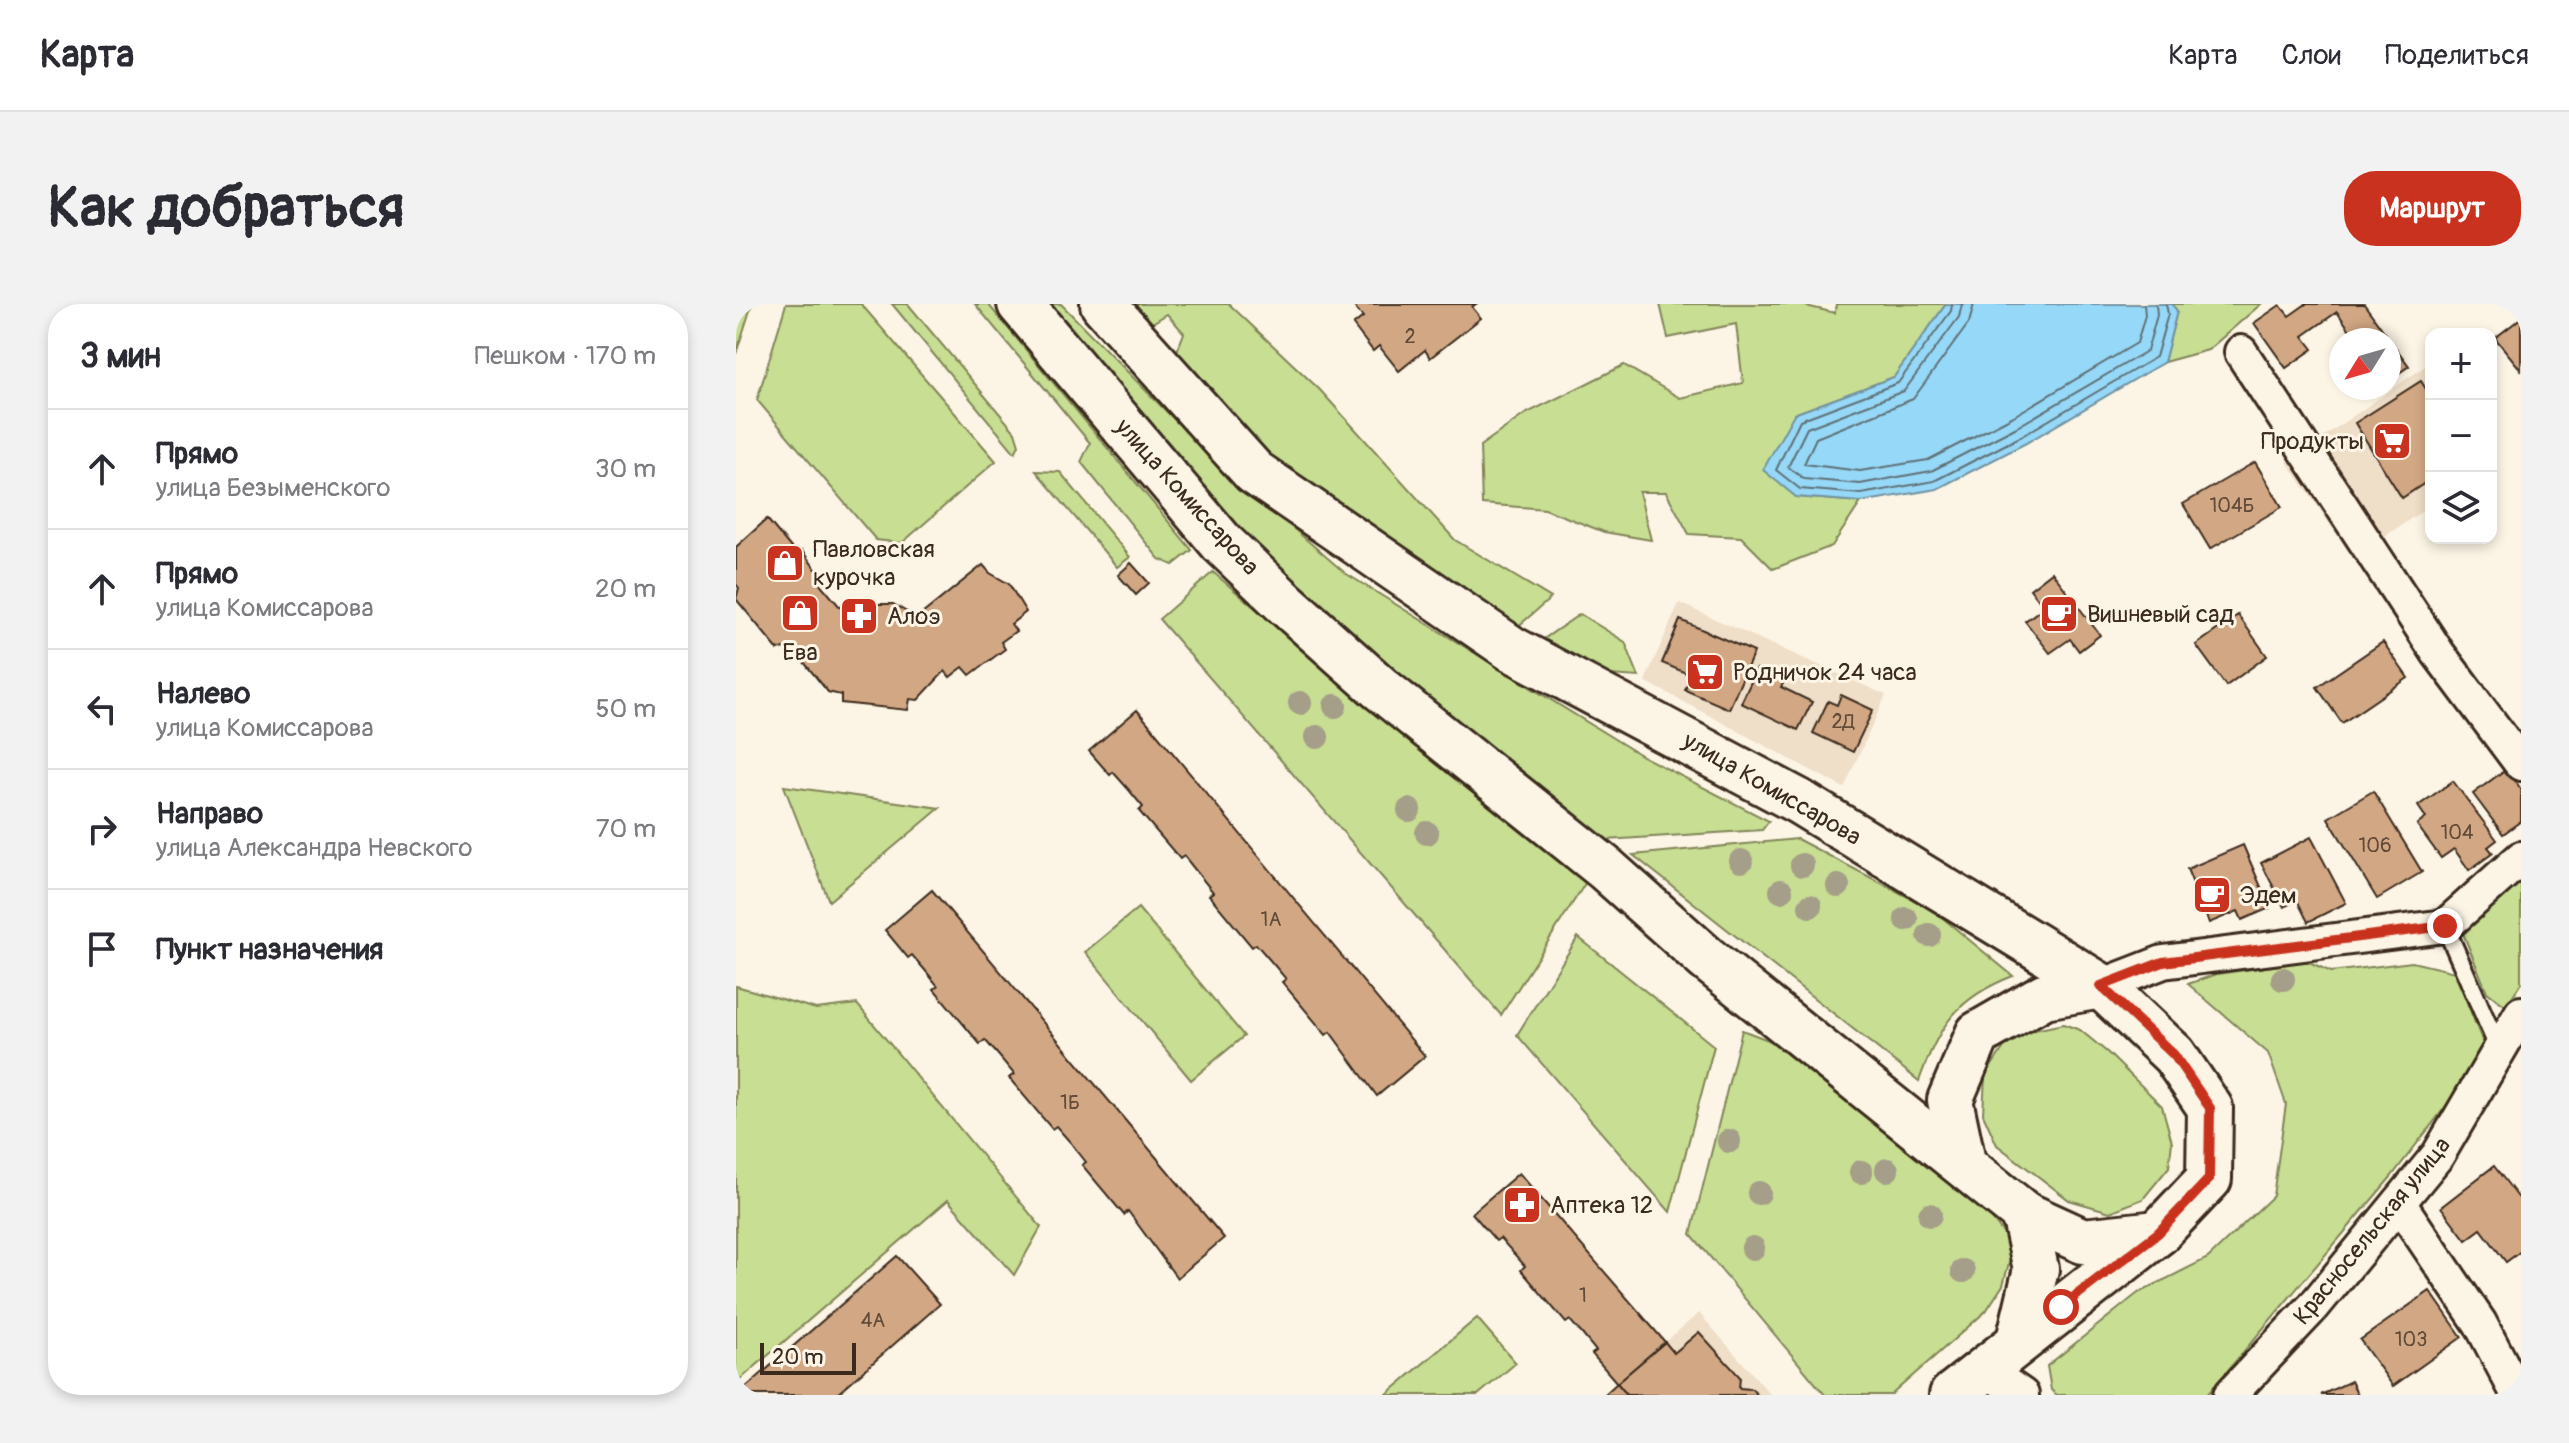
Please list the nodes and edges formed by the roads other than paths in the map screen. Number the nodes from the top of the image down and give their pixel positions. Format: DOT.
graph roads {
  1 [pos="1020,304"];
  2 [pos="1103,304"];
  3 [pos="2241,352"];
  4 [pos="2521,764"];
  5 [pos="2521,858"];
  6 [pos="2445,926"];
  7 [pos="2101,986"];
  8 [pos="2521,1013"];
  9 [pos="2500,1052"];
  10 [pos="1963,1162"];
  11 [pos="2399,1203"];
  12 [pos="2024,1214"];
  13 [pos="2158,1233"];
  14 [pos="2019,1340"];
  15 [pos="1968,1382"];
  16 [pos="2022,1395"];
  17 [pos="2230,1395"];
  18 [pos="2518,1395"];
  1 -- 10 [label="main road, улица Комиссарова"];
  2 -- 7 [label="main road, улица Комиссарова"];
  3 -- 4 [label="street"];
  5 -- 6 [label="street"];
  6 -- 7 [label="street"];
  6 -- 9 [label="lane"];
  7 -- 10 [label="main road"];
  7 -- 13 [label="main road, улица Комиссарова"];
  8 -- 9 [label="street, Красносельская улица"];
  9 -- 11 [label="street, Красносельская улица"];
  10 -- 12 [label="main road"];
  11 -- 17 [label="street, Красносельская улица"];
  11 -- 18 [label="street"];
  12 -- 13 [label="main road"];
  12 -- 14 [label="main road"];
  13 -- 14 [label="main road, улица Комиссарова"];
  14 -- 15 [label="main road, улица Комиссарова"];
  15 -- 16 [label="street"];
}
